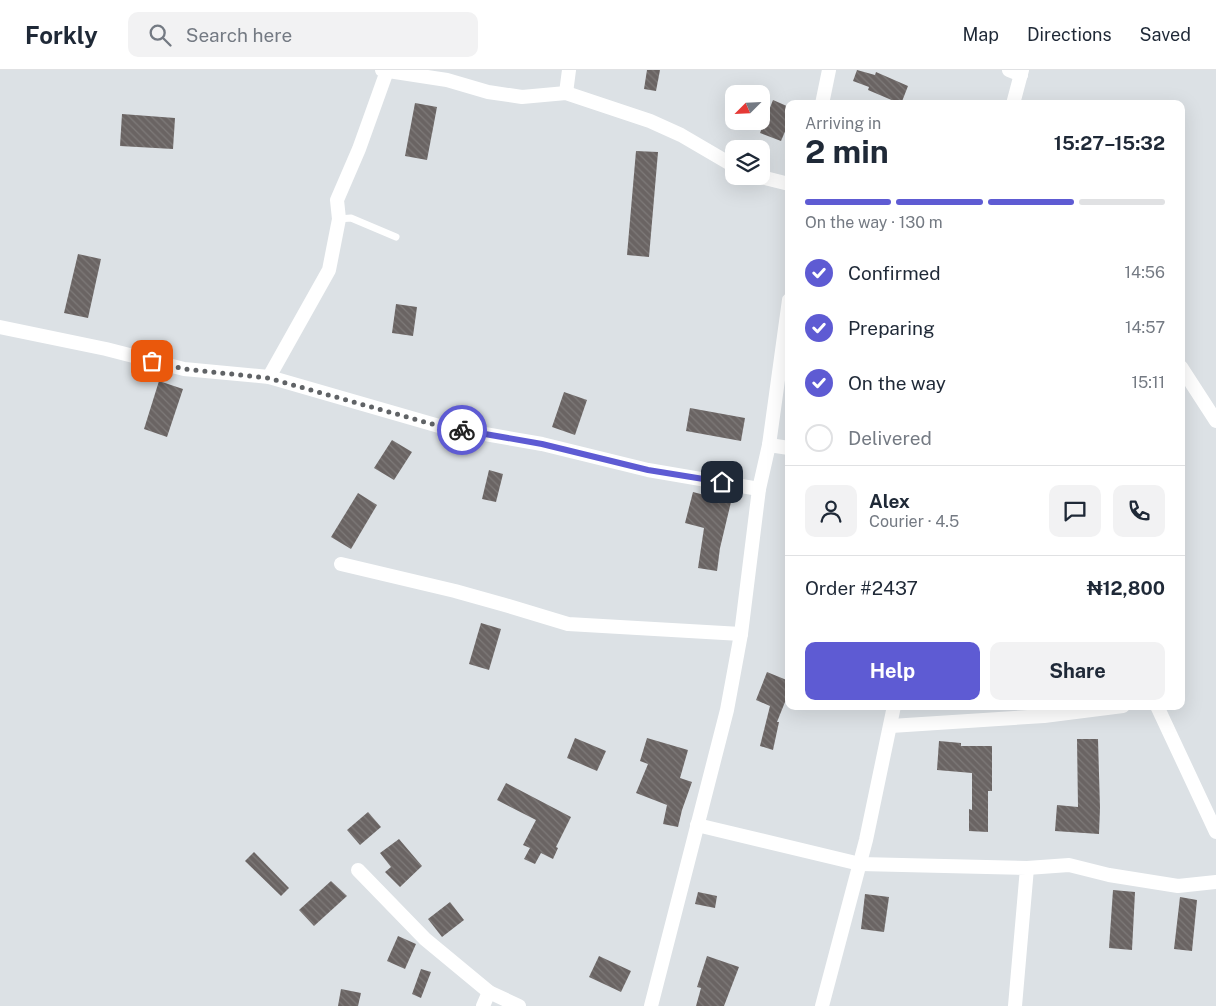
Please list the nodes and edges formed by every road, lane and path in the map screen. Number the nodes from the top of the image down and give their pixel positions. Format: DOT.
graph roads {
  1 [pos="569,70"];
  2 [pos="829,70"];
  3 [pos="384,71"];
  4 [pos="1017,72"];
  5 [pos="566,93"];
  6 [pos="823,100"];
  7 [pos="1014,100"];
  8 [pos="725,161"];
  9 [pos="770,179"];
  10 [pos="785,183"];
  11 [pos="339,219"];
  12 [pos="396,237"];
  13 [pos="0,327"];
  14 [pos="785,329"];
  15 [pos="1185,373"];
  16 [pos="268,378"];
  17 [pos="1215,418"];
  18 [pos="769,445"];
  19 [pos="785,447"];
  20 [pos="759,489"];
  21 [pos="341,564"];
  22 [pos="741,634"];
  23 [pos="893,710"];
  24 [pos="1091,710"];
  25 [pos="1159,710"];
  26 [pos="891,726"];
  27 [pos="698,825"];
  28 [pos="1216,832"];
  29 [pos="860,864"];
  30 [pos="1027,868"];
  31 [pos="358,870"];
  32 [pos="1216,882"];
  33 [pos="489,992"];
  34 [pos="484,1006"];
  35 [pos="519,1006"];
  36 [pos="651,1006"];
  37 [pos="822,1006"];
  38 [pos="1015,1006"];
  1 -- 5 [label="street"];
  2 -- 6 [label="street"];
  3 -- 5 [label="street"];
  3 -- 11 [label="street"];
  4 -- 7 [label="street"];
  5 -- 8 [label="street"];
  9 -- 10 [label="street"];
  11 -- 12 [label="lane"];
  11 -- 16 [label="street"];
  13 -- 16 [label="street"];
  14 -- 18 [label="street"];
  15 -- 17 [label="street"];
  16 -- 20 [label="street"];
  18 -- 19 [label="street"];
  18 -- 20 [label="street"];
  20 -- 22 [label="street"];
  21 -- 22 [label="street"];
  22 -- 27 [label="street"];
  23 -- 26 [label="street"];
  24 -- 26 [label="street"];
  25 -- 28 [label="street"];
  26 -- 29 [label="street"];
  27 -- 29 [label="street"];
  27 -- 36 [label="street"];
  29 -- 30 [label="street"];
  29 -- 37 [label="street"];
  30 -- 32 [label="street"];
  30 -- 38 [label="street"];
  31 -- 33 [label="street"];
  33 -- 34 [label="street"];
  33 -- 35 [label="street"];
}
